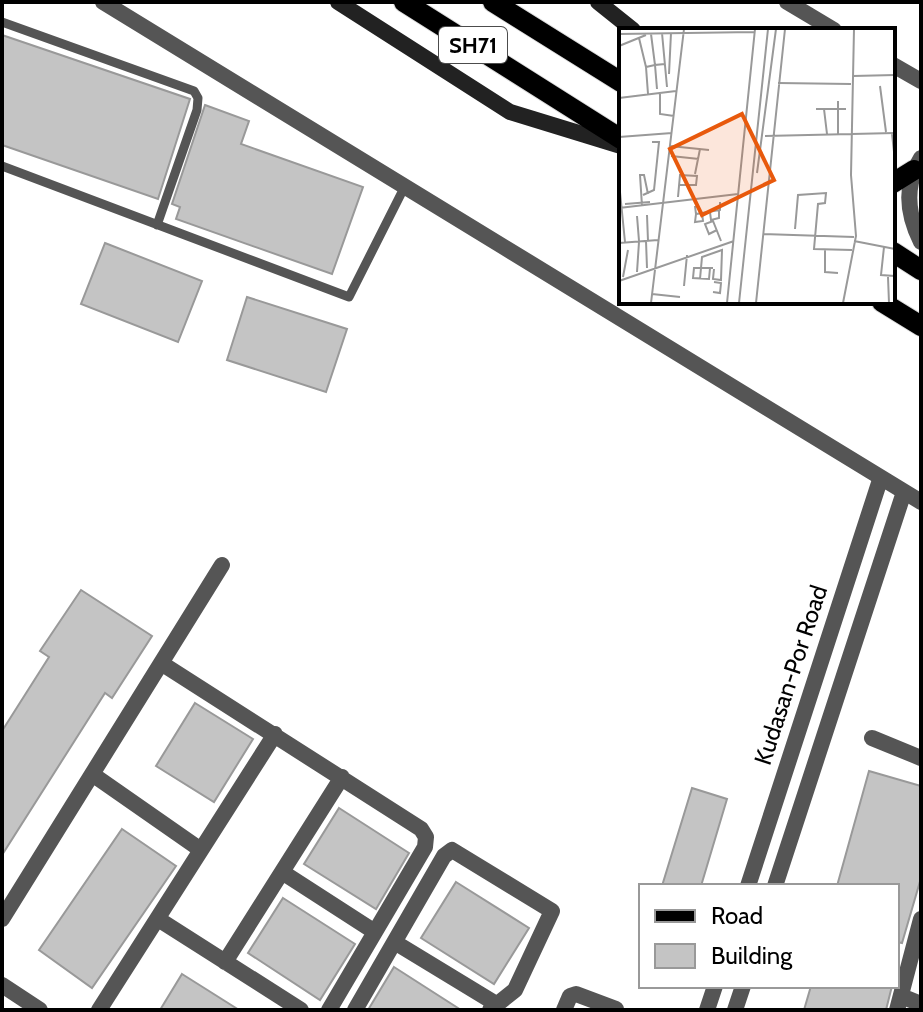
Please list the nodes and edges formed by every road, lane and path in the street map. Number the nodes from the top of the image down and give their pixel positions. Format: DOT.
graph roads {
  1 [pos="103,2"];
  2 [pos="338,2"];
  3 [pos="404,2"];
  4 [pos="493,2"];
  5 [pos="598,2"];
  6 [pos="787,2"];
  7 [pos="2,22"];
  8 [pos="630,28"];
  9 [pos="831,28"];
  10 [pos="895,66"];
  11 [pos="619,81"];
  12 [pos="921,81"];
  13 [pos="619,138"];
  14 [pos="619,145"];
  15 [pos="917,164"];
  16 [pos="2,166"];
  17 [pos="895,181"];
  18 [pos="405,186"];
  19 [pos="157,225"];
  20 [pos="921,242"];
  21 [pos="895,253"];
  22 [pos="921,270"];
  23 [pos="885,304"];
  24 [pos="921,326"];
  25 [pos="880,480"];
  26 [pos="904,492"];
  27 [pos="921,502"];
  28 [pos="222,565"];
  29 [pos="161,663"];
  30 [pos="812,688"];
  31 [pos="837,697"];
  32 [pos="275,734"];
  33 [pos="872,738"];
  34 [pos="921,758"];
  35 [pos="92,774"];
  36 [pos="342,777"];
  37 [pos="201,850"];
  38 [pos="282,872"];
  39 [pos="749,884"];
  40 [pos="776,884"];
  41 [pos="2,919"];
  42 [pos="158,919"];
  43 [pos="921,919"];
  44 [pos="375,932"];
  45 [pos="396,943"];
  46 [pos="903,961"];
  47 [pos="225,962"];
  48 [pos="2,985"];
  49 [pos="714,988"];
  50 [pos="742,988"];
  51 [pos="899,1003"];
  52 [pos="921,1004"];
  53 [pos="494,1008"];
  54 [pos="616,1009"];
  55 [pos="40,1010"];
  56 [pos="99,1010"];
  57 [pos="301,1010"];
  58 [pos="329,1010"];
  59 [pos="355,1010"];
  60 [pos="564,1010"];
  61 [pos="707,1010"];
  62 [pos="735,1010"];
  1 -- 18 [label="street"];
  2 -- 14 [label="main road"];
  3 -- 13 [label="main road, SH71"];
  4 -- 11 [label="main road, SH71"];
  5 -- 8 [label="main road"];
  6 -- 9 [label="street"];
  7 -- 19 [label="lane"];
  10 -- 12 [label="street"];
  15 -- 17 [label="main road"];
  15 -- 20 [label="street"];
  16 -- 19 [label="lane"];
  18 -- 19 [label="lane"];
  18 -- 25 [label="street"];
  21 -- 22 [label="main road"];
  23 -- 24 [label="main road"];
  25 -- 26 [label="street"];
  25 -- 30 [label="street, Kudasan-Por Road"];
  26 -- 27 [label="street"];
  26 -- 31 [label="street"];
  28 -- 29 [label="street"];
  29 -- 32 [label="street"];
  29 -- 35 [label="street"];
  30 -- 31 [label="street"];
  30 -- 39 [label="street, Kudasan-Por Road"];
  31 -- 40 [label="street"];
  32 -- 36 [label="street"];
  32 -- 37 [label="street"];
  33 -- 34 [label="street"];
  35 -- 37 [label="street"];
  35 -- 41 [label="street"];
  36 -- 38 [label="street"];
  36 -- 44 [label="street"];
  37 -- 42 [label="street"];
  38 -- 44 [label="street"];
  38 -- 47 [label="street"];
  42 -- 47 [label="street"];
  42 -- 56 [label="street"];
  43 -- 46 [label="street"];
  44 -- 58 [label="street"];
  45 -- 53 [label="street"];
  45 -- 53 [label="street"];
  45 -- 59 [label="street"];
  46 -- 51 [label="street"];
  47 -- 57 [label="street"];
  48 -- 55 [label="street"];
  49 -- 61 [label="street"];
  50 -- 62 [label="street"];
  51 -- 52 [label="street"];
  54 -- 60 [label="street"];
}
